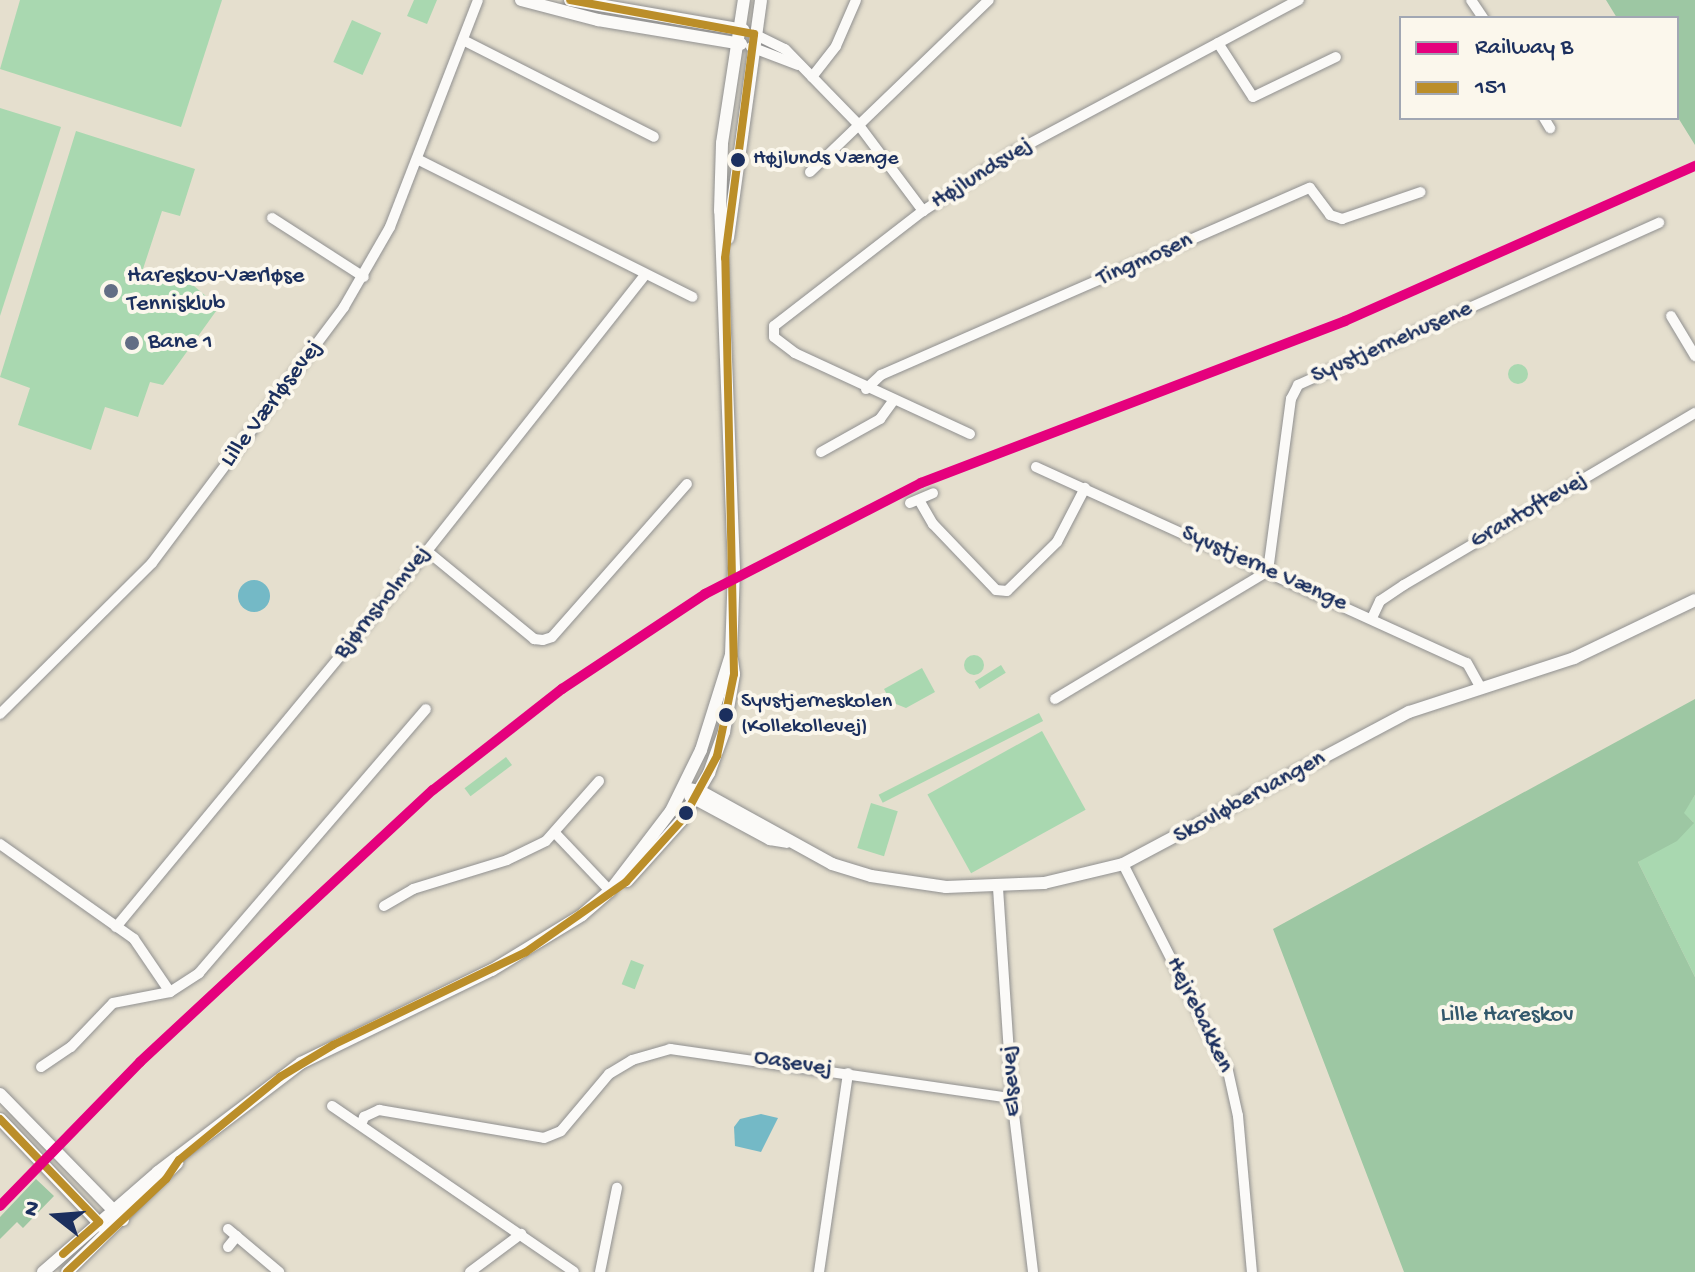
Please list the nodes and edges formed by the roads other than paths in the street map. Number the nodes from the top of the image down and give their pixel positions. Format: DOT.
graph roads {
  1 [pos="478,0"];
  2 [pos="521,0"];
  3 [pos="570,0"];
  4 [pos="744,0"];
  5 [pos="761,0"];
  6 [pos="856,0"];
  7 [pos="989,0"];
  8 [pos="1299,0"];
  9 [pos="737,28"];
  10 [pos="463,40"];
  11 [pos="752,41"];
  12 [pos="735,42"];
  13 [pos="1218,43"];
  14 [pos="1336,57"];
  15 [pos="812,77"];
  16 [pos="1545,120"];
  17 [pos="858,124"];
  18 [pos="1550,128"];
  19 [pos="654,137"];
  20 [pos="417,159"];
  21 [pos="810,172"];
  22 [pos="1421,192"];
  23 [pos="923,211"];
  24 [pos="272,218"];
  25 [pos="1659,223"];
  26 [pos="725,258"];
  27 [pos="645,275"];
  28 [pos="364,277"];
  29 [pos="692,297"];
  30 [pos="1671,316"];
  31 [pos="1695,356"];
  32 [pos="866,389"];
  33 [pos="893,401"];
  34 [pos="1695,413"];
  35 [pos="970,434"];
  36 [pos="821,452"];
  37 [pos="1036,467"];
  38 [pos="687,484"];
  39 [pos="1085,488"];
  40 [pos="933,493"];
  41 [pos="427,551"];
  42 [pos="1268,571"];
  43 [pos="1695,600"];
  44 [pos="1372,618"];
  45 [pos="731,655"];
  46 [pos="1480,686"];
  47 [pos="1055,699"];
  48 [pos="426,709"];
  49 [pos="0,714"];
  50 [pos="599,781"];
  51 [pos="684,788"];
  52 [pos="697,796"];
  53 [pos="556,834"];
  54 [pos="0,844"];
  55 [pos="1123,864"];
  56 [pos="998,888"];
  57 [pos="610,891"];
  58 [pos="384,906"];
  59 [pos="116,927"];
  60 [pos="170,992"];
  61 [pos="41,1067"];
  62 [pos="848,1073"];
  63 [pos="0,1094"];
  64 [pos="1012,1098"];
  65 [pos="332,1106"];
  66 [pos="0,1119"];
  67 [pos="361,1125"];
  68 [pos="179,1160"];
  69 [pos="617,1188"];
  70 [pos="113,1210"];
  71 [pos="123,1220"];
  72 [pos="99,1222"];
  73 [pos="109,1233"];
  74 [pos="521,1234"];
  75 [pos="228,1247"];
  76 [pos="43,1272"];
  77 [pos="67,1272"];
  78 [pos="279,1272"];
  79 [pos="470,1272"];
  80 [pos="574,1272"];
  81 [pos="600,1272"];
  82 [pos="819,1272"];
  83 [pos="1033,1272"];
  84 [pos="1252,1272"];
  1 -- 10 [label="street, Lille Værløsevej"];
  2 -- 12 [label="street"];
  3 -- 9 [label="street"];
  4 -- 9 [label="street"];
  5 -- 11 [label="street"];
  6 -- 15 [label="street"];
  7 -- 17 [label="street"];
  8 -- 13 [label="street, Højlundsvej"];
  9 -- 11 [label="street"];
  9 -- 12 [label="street"];
  10 -- 19 [label="street"];
  10 -- 20 [label="street, Lille Værløsevej"];
  11 -- 12 [label="street"];
  11 -- 15 [label="street"];
  11 -- 26 [label="street"];
  12 -- 26 [label="street"];
  13 -- 14 [label="street"];
  13 -- 23 [label="street, Højlundsvej"];
  15 -- 17 [label="street"];
  16 -- 18 [label="street"];
  17 -- 21 [label="street"];
  17 -- 23 [label="street"];
  20 -- 27 [label="street"];
  20 -- 28 [label="street, Lille Værløsevej"];
  22 -- 32 [label="street, Tingmosen"];
  23 -- 32 [label="street, Højlundsvej"];
  24 -- 28 [label="street"];
  25 -- 42 [label="street, Syvstjernehusene"];
  26 -- 45 [label="street"];
  27 -- 29 [label="street"];
  27 -- 41 [label="street, Bjørnsholmvej"];
  28 -- 49 [label="street, Lille Værløsevej"];
  30 -- 31 [label="street"];
  32 -- 33 [label="street"];
  33 -- 35 [label="street"];
  33 -- 36 [label="street"];
  34 -- 44 [label="street, Grantoftevej"];
  37 -- 39 [label="street, Syvstjerne Vænge"];
  38 -- 41 [label="street"];
  39 -- 40 [label="street"];
  39 -- 42 [label="street, Syvstjerne Vænge"];
  41 -- 59 [label="street, Bjørnsholmvej"];
  42 -- 44 [label="street, Syvstjerne Vænge"];
  42 -- 47 [label="street"];
  43 -- 46 [label="street, Skovløbervangen"];
  44 -- 46 [label="street, Syvstjerne Vænge"];
  45 -- 51 [label="street"];
  45 -- 52 [label="street"];
  46 -- 55 [label="street, Skovløbervangen"];
  48 -- 60 [label="street"];
  50 -- 53 [label="street"];
  51 -- 52 [label="street, Skovløbervangen"];
  51 -- 57 [label="street"];
  52 -- 56 [label="street, Skovløbervangen"];
  52 -- 57 [label="street"];
  53 -- 57 [label="street"];
  53 -- 58 [label="street"];
  54 -- 59 [label="street"];
  55 -- 56 [label="street, Skovløbervangen"];
  55 -- 84 [label="street, Hejrebakken"];
  56 -- 64 [label="street, Elsevej"];
  57 -- 68 [label="street"];
  59 -- 60 [label="street"];
  60 -- 61 [label="street"];
  62 -- 64 [label="street, Oasevej"];
  62 -- 67 [label="street, Oasevej"];
  62 -- 82 [label="street"];
  63 -- 70 [label="street"];
  64 -- 83 [label="street, Elsevej"];
  65 -- 67 [label="street"];
  66 -- 72 [label="street"];
  67 -- 74 [label="street"];
  68 -- 70 [label="street"];
  68 -- 71 [label="street"];
  69 -- 81 [label="street"];
  70 -- 71 [label="street"];
  70 -- 72 [label="street"];
  71 -- 73 [label="street"];
  72 -- 73 [label="street"];
  72 -- 76 [label="street"];
  73 -- 77 [label="street"];
  74 -- 79 [label="street"];
  74 -- 80 [label="street"];
  75 -- 78 [label="street"];
}
